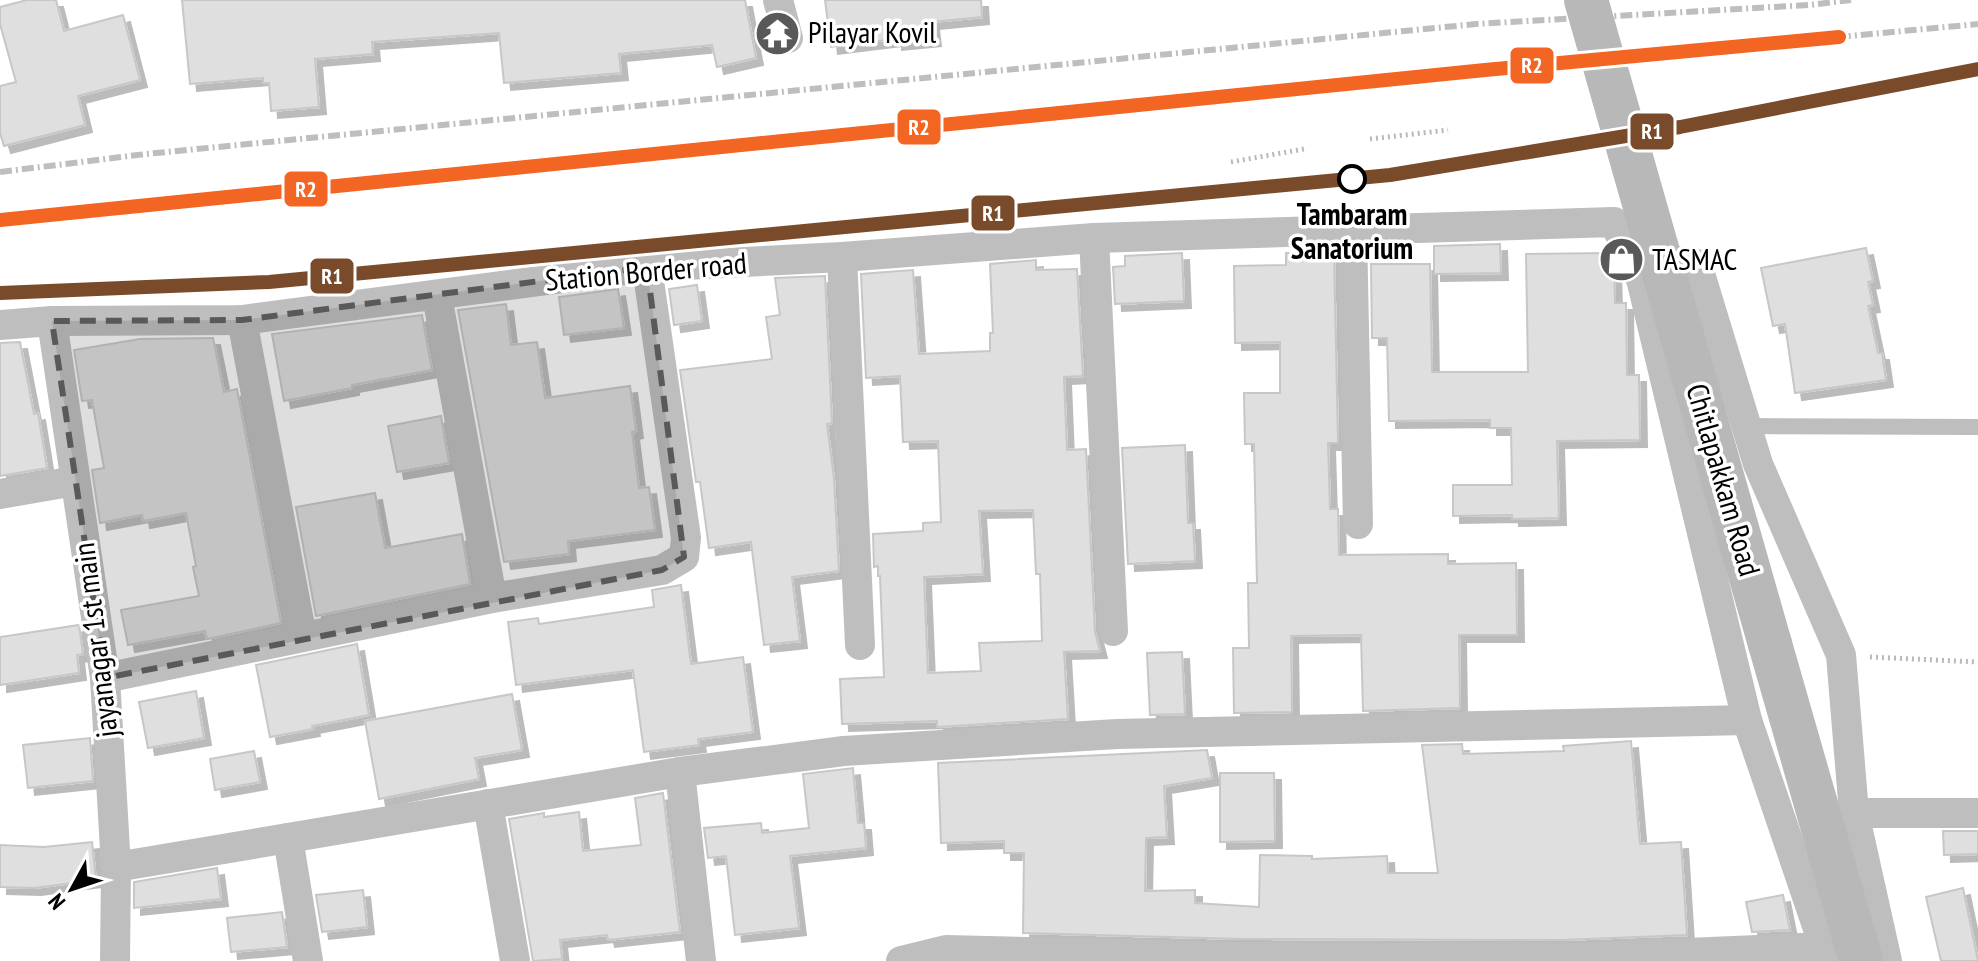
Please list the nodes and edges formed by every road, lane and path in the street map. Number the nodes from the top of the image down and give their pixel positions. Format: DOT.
graph roads {
  1 [pos="778,0"];
  2 [pos="1586,0"];
  3 [pos="788,38"];
  4 [pos="1448,130"];
  5 [pos="1370,139"];
  6 [pos="1304,149"];
  7 [pos="1231,162"];
  8 [pos="1352,231"];
  9 [pos="1094,238"];
  10 [pos="842,257"];
  11 [pos="647,267"];
  12 [pos="1641,279"];
  13 [pos="437,296"];
  14 [pos="242,320"];
  15 [pos="52,321"];
  16 [pos="0,325"];
  17 [pos="1747,426"];
  18 [pos="1978,427"];
  19 [pos="75,481"];
  20 [pos="0,494"];
  21 [pos="1358,524"];
  22 [pos="492,598"];
  23 [pos="1113,631"];
  24 [pos="302,637"];
  25 [pos="860,645"];
  26 [pos="1841,655"];
  27 [pos="1978,662"];
  28 [pos="105,678"];
  29 [pos="1747,720"];
  30 [pos="680,772"];
  31 [pos="488,804"];
  32 [pos="1854,813"];
  33 [pos="1978,813"];
  34 [pos="288,838"];
  35 [pos="116,867"];
  36 [pos="1838,956"];
  37 [pos="115,961"];
  38 [pos="308,961"];
  39 [pos="515,961"];
  40 [pos="701,961"];
  41 [pos="901,961"];
  42 [pos="1887,961"];
  1 -- 3 [label="street"];
  2 -- 36 [label="street, Chitlapakkam Road, bridge"];
  4 -- 5 [label="path"];
  6 -- 7 [label="path"];
  8 -- 9 [label="street, Station Border road"];
  8 -- 12 [label="street, Station Border road"];
  8 -- 21 [label="street"];
  9 -- 10 [label="street, Station Border road"];
  9 -- 23 [label="street"];
  10 -- 11 [label="street, Station Border road"];
  10 -- 25 [label="street"];
  11 -- 13 [label="street, Station Border road"];
  11 -- 22 [label="street"];
  12 -- 17 [label="street"];
  12 -- 29 [label="street"];
  13 -- 14 [label="street, Station Border road"];
  13 -- 22 [label="street"];
  14 -- 15 [label="street, Station Border road"];
  14 -- 24 [label="street"];
  15 -- 16 [label="street, Station Border road"];
  15 -- 19 [label="street, jayanagar 1st main"];
  17 -- 18 [label="lane"];
  17 -- 26 [label="street"];
  19 -- 20 [label="street"];
  19 -- 28 [label="street, jayanagar 1st main"];
  22 -- 24 [label="street"];
  24 -- 28 [label="street"];
  26 -- 27 [label="path"];
  26 -- 32 [label="street"];
  28 -- 35 [label="street, jayanagar 1st main"];
  29 -- 30 [label="street"];
  29 -- 36 [label="street"];
  30 -- 31 [label="street"];
  30 -- 40 [label="street"];
  31 -- 34 [label="street"];
  31 -- 39 [label="street"];
  32 -- 33 [label="street"];
  32 -- 42 [label="street"];
  34 -- 35 [label="street"];
  34 -- 38 [label="street"];
  35 -- 37 [label="street, jayanagar 1st main"];
  36 -- 41 [label="street"];
}
